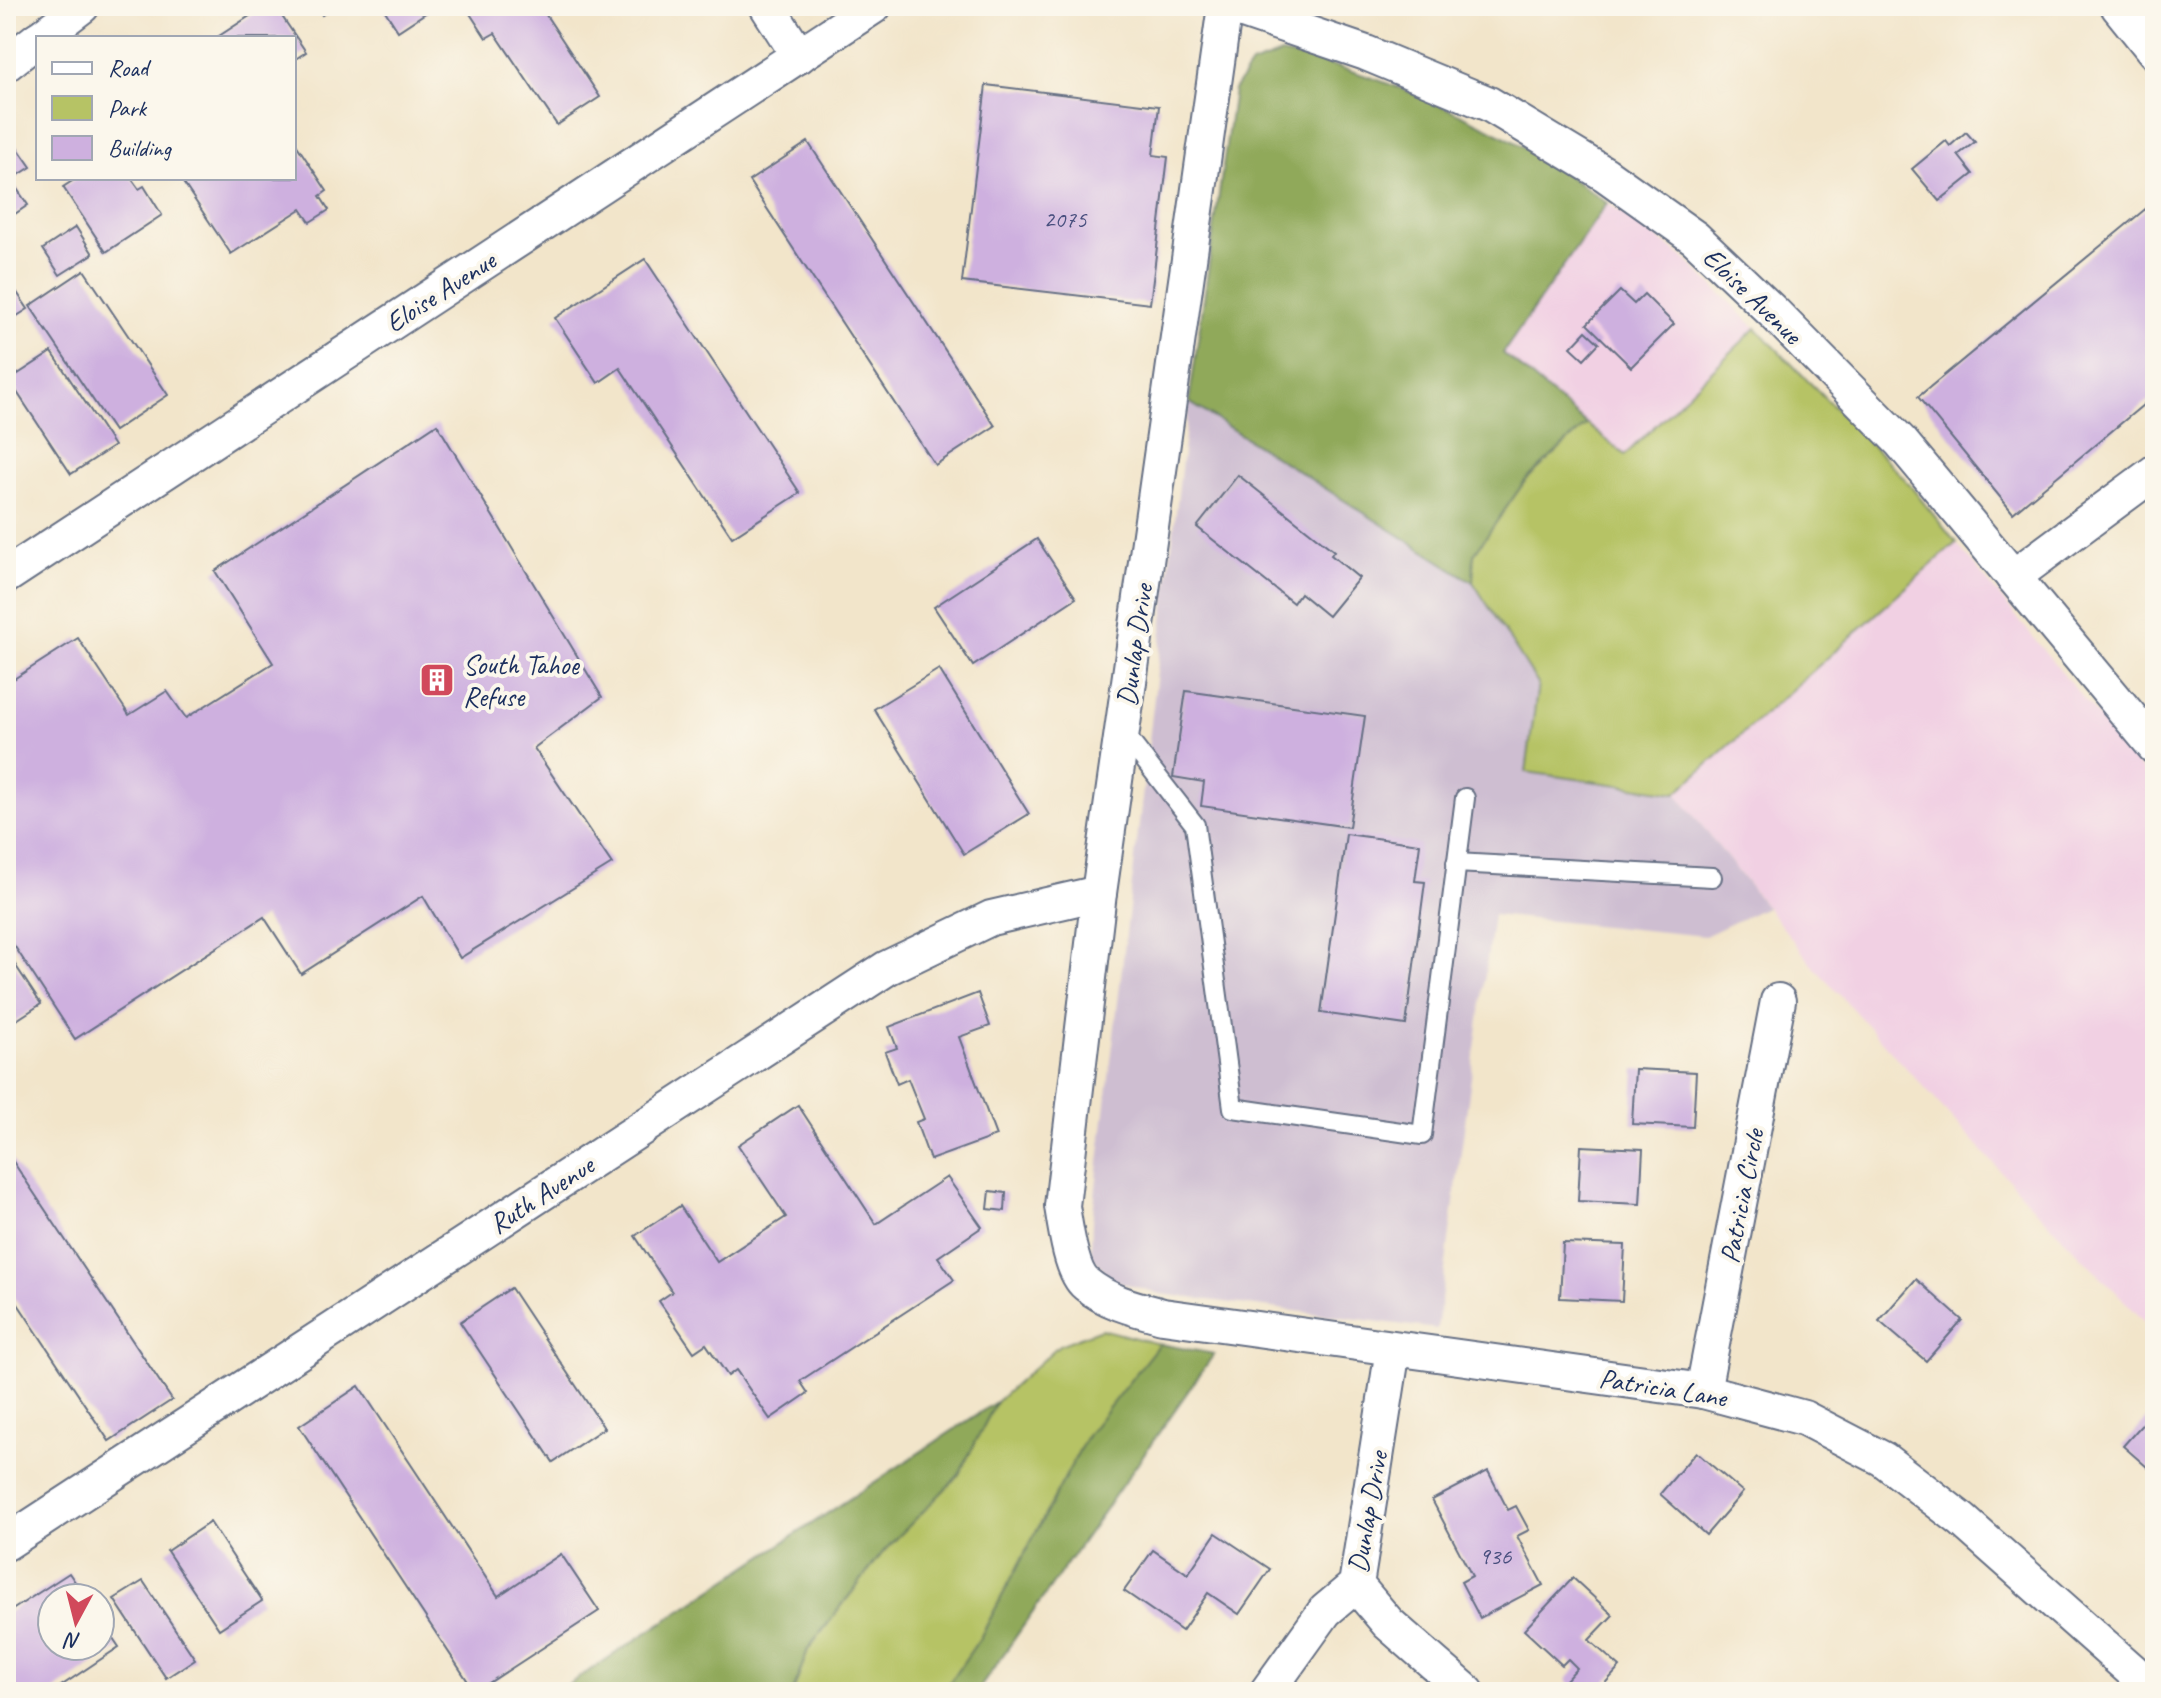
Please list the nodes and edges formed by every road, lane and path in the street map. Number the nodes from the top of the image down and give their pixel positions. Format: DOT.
graph roads {
  1 [pos="82,6"];
  2 [pos="767,6"];
  3 [pos="874,6"];
  4 [pos="1226,6"];
  5 [pos="2118,6"];
  6 [pos="43,36"];
  7 [pos="36,41"];
  8 [pos="2155,52"];
  9 [pos="799,56"];
  10 [pos="6,64"];
  11 [pos="2155,472"];
  12 [pos="6,576"];
  13 [pos="2013,577"];
  14 [pos="1122,731"];
  15 [pos="2155,747"];
  16 [pos="1465,798"];
  17 [pos="1456,863"];
  18 [pos="1712,877"];
  19 [pos="1099,893"];
  20 [pos="1778,1001"];
  21 [pos="1083,1283"];
  22 [pos="1393,1349"];
  23 [pos="1703,1391"];
  24 [pos="6,1543"];
  25 [pos="1356,1585"];
  26 [pos="2155,1691"];
  27 [pos="1267,1692"];
  28 [pos="1467,1692"];
  1 -- 6 [label="street"];
  2 -- 9 [label="street"];
  3 -- 9 [label="street, Eloise Avenue"];
  4 -- 13 [label="street, Eloise Avenue"];
  4 -- 14 [label="street, Dunlap Drive"];
  5 -- 8 [label="street"];
  7 -- 10 [label="street"];
  9 -- 12 [label="street, Eloise Avenue"];
  11 -- 13 [label="street"];
  13 -- 15 [label="street, Eloise Avenue"];
  14 -- 17 [label="lane"];
  14 -- 19 [label="street, Dunlap Drive"];
  16 -- 17 [label="lane"];
  17 -- 18 [label="lane"];
  19 -- 21 [label="street, Dunlap Drive"];
  19 -- 24 [label="street, Ruth Avenue"];
  20 -- 23 [label="street, Patricia Circle"];
  21 -- 22 [label="street, Patricia Lane"];
  22 -- 23 [label="street, Patricia Lane"];
  22 -- 25 [label="street, Dunlap Drive"];
  23 -- 26 [label="street, Patricia Lane"];
  25 -- 27 [label="street, Dunlap Drive"];
  25 -- 28 [label="street"];
}
